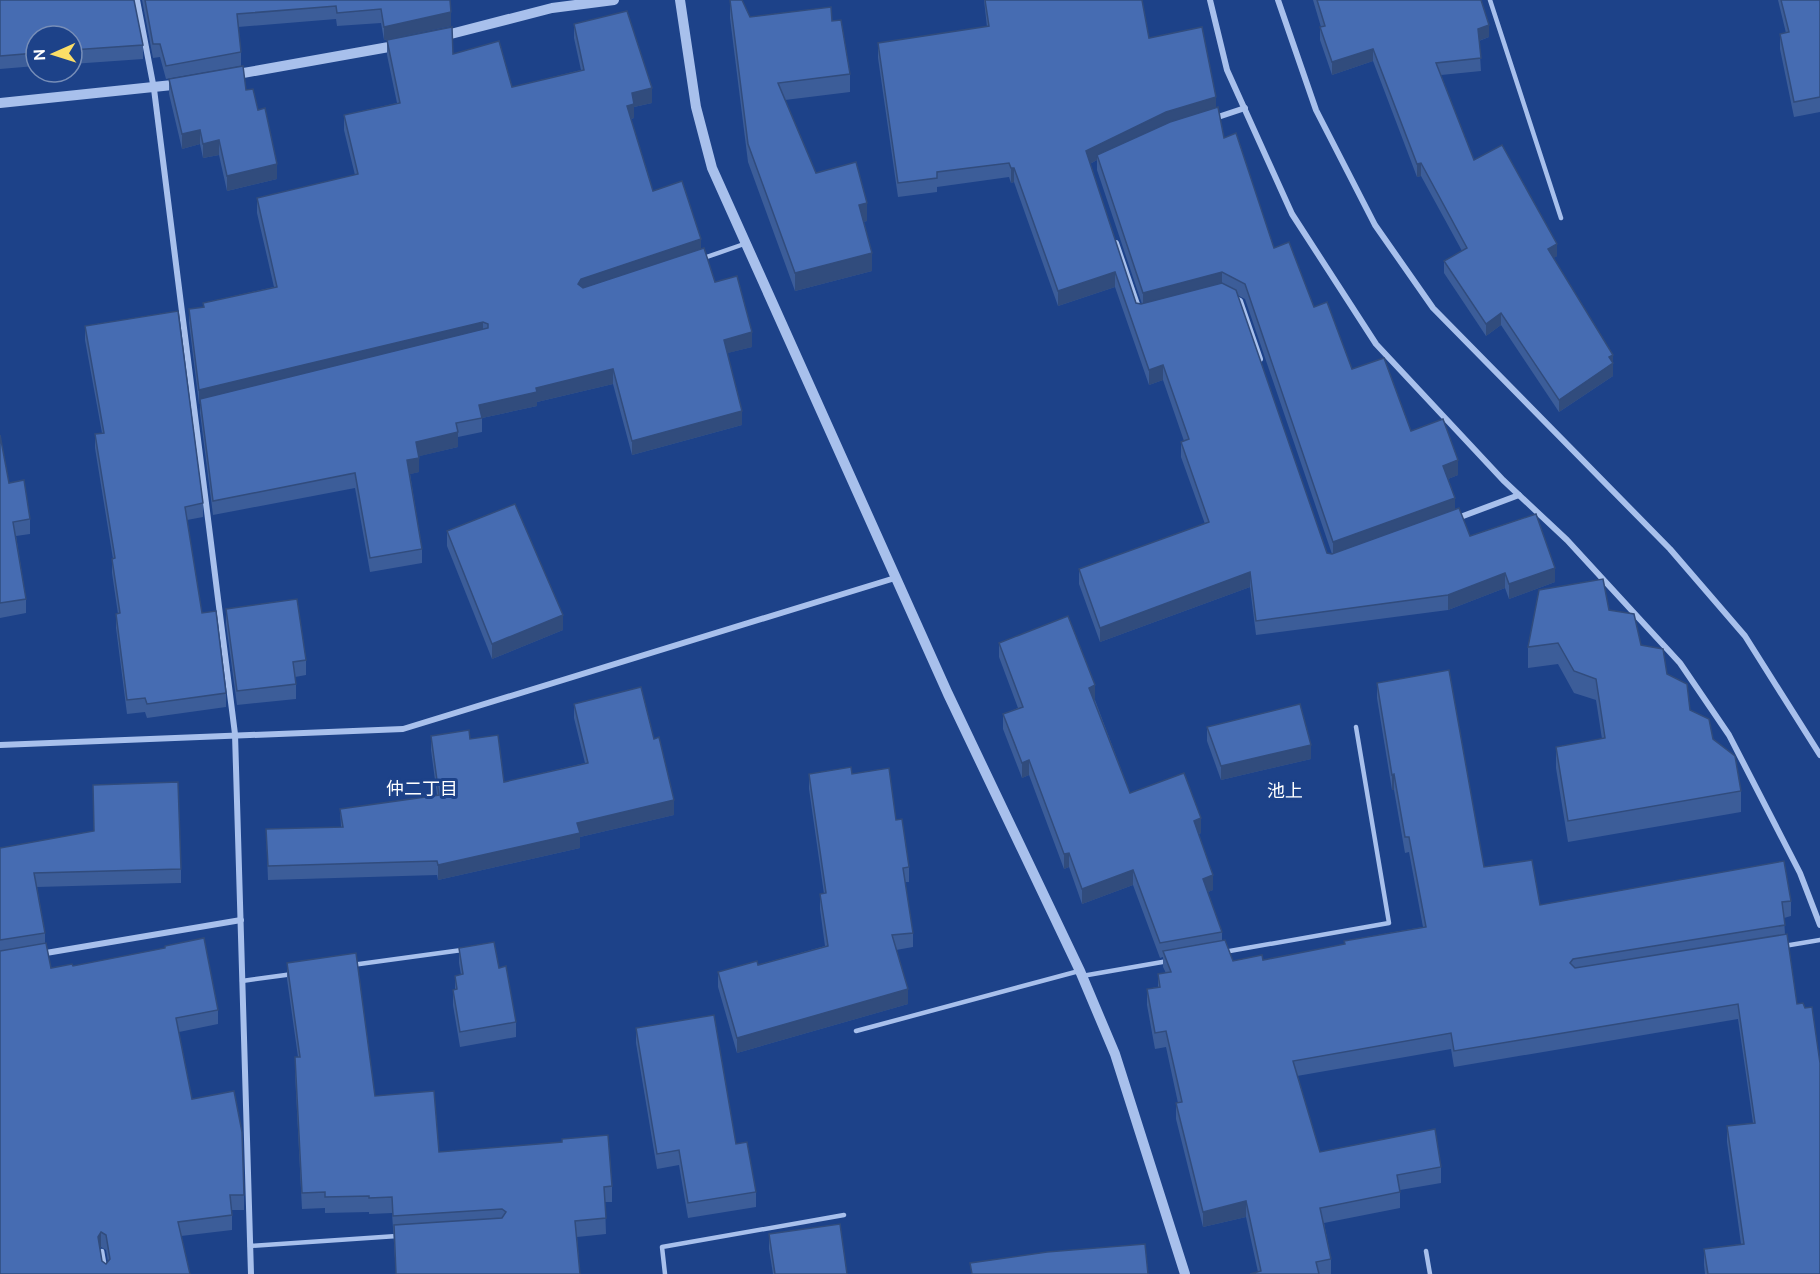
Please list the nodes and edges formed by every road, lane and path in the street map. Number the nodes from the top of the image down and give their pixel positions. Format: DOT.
graph roads {
  1 [pos="137,0"];
  2 [pos="614,0"];
  3 [pos="680,0"];
  4 [pos="1210,0"];
  5 [pos="1278,0"];
  6 [pos="1490,0"];
  7 [pos="432,38"];
  8 [pos="410,43"];
  9 [pos="224,76"];
  10 [pos="189,82"];
  11 [pos="154,89"];
  12 [pos="0,103"];
  13 [pos="1245,108"];
  14 [pos="1201,122"];
  15 [pos="1561,218"];
  16 [pos="1114,235"];
  17 [pos="746,244"];
  18 [pos="691,262"];
  19 [pos="1222,292"];
  20 [pos="1151,311"];
  21 [pos="1262,367"];
  22 [pos="206,407"];
  23 [pos="194,410"];
  24 [pos="1519,495"];
  25 [pos="1452,520"];
  26 [pos="895,578"];
  27 [pos="1356,727"];
  28 [pos="235,734"];
  29 [pos="0,745"];
  30 [pos="1820,755"];
  31 [pos="240,920"];
  32 [pos="1820,925"];
  33 [pos="1820,940"];
  34 [pos="1773,948"];
  35 [pos="465,950"];
  36 [pos="1212,954"];
  37 [pos="34,955"];
  38 [pos="1177,960"];
  39 [pos="348,966"];
  40 [pos="301,972"];
  41 [pos="1081,973"];
  42 [pos="242,981"];
  43 [pos="856,1031"];
  44 [pos="844,1215"];
  45 [pos="399,1236"];
  46 [pos="250,1246"];
  47 [pos="102,1251"];
  48 [pos="1426,1251"];
  49 [pos="106,1274"];
  50 [pos="251,1274"];
  51 [pos="665,1274"];
  52 [pos="1185,1274"];
  53 [pos="1430,1274"];
  1 -- 11 [label="street"];
  2 -- 7 [label="street"];
  3 -- 17 [label="street"];
  4 -- 13 [label="street"];
  5 -- 30 [label="street"];
  6 -- 15 [label="lane"];
  8 -- 9 [label="street"];
  10 -- 11 [label="street"];
  11 -- 12 [label="street"];
  11 -- 23 [label="street"];
  13 -- 14 [label="street"];
  13 -- 24 [label="street"];
  16 -- 20 [label="street"];
  17 -- 18 [label="lane"];
  17 -- 26 [label="street"];
  19 -- 21 [label="street"];
  22 -- 23 [label="lane"];
  23 -- 28 [label="street"];
  24 -- 25 [label="street"];
  24 -- 32 [label="street"];
  26 -- 28 [label="street"];
  26 -- 41 [label="street"];
  27 -- 36 [label="lane"];
  28 -- 29 [label="street"];
  28 -- 31 [label="street"];
  31 -- 37 [label="street"];
  31 -- 42 [label="street"];
  33 -- 34 [label="lane"];
  35 -- 39 [label="lane"];
  38 -- 41 [label="lane"];
  40 -- 42 [label="lane"];
  41 -- 43 [label="lane"];
  41 -- 52 [label="street"];
  42 -- 46 [label="street"];
  44 -- 51 [label="lane"];
  45 -- 46 [label="lane"];
  46 -- 50 [label="street"];
  47 -- 49 [label="lane"];
  48 -- 53 [label="lane"];
}
